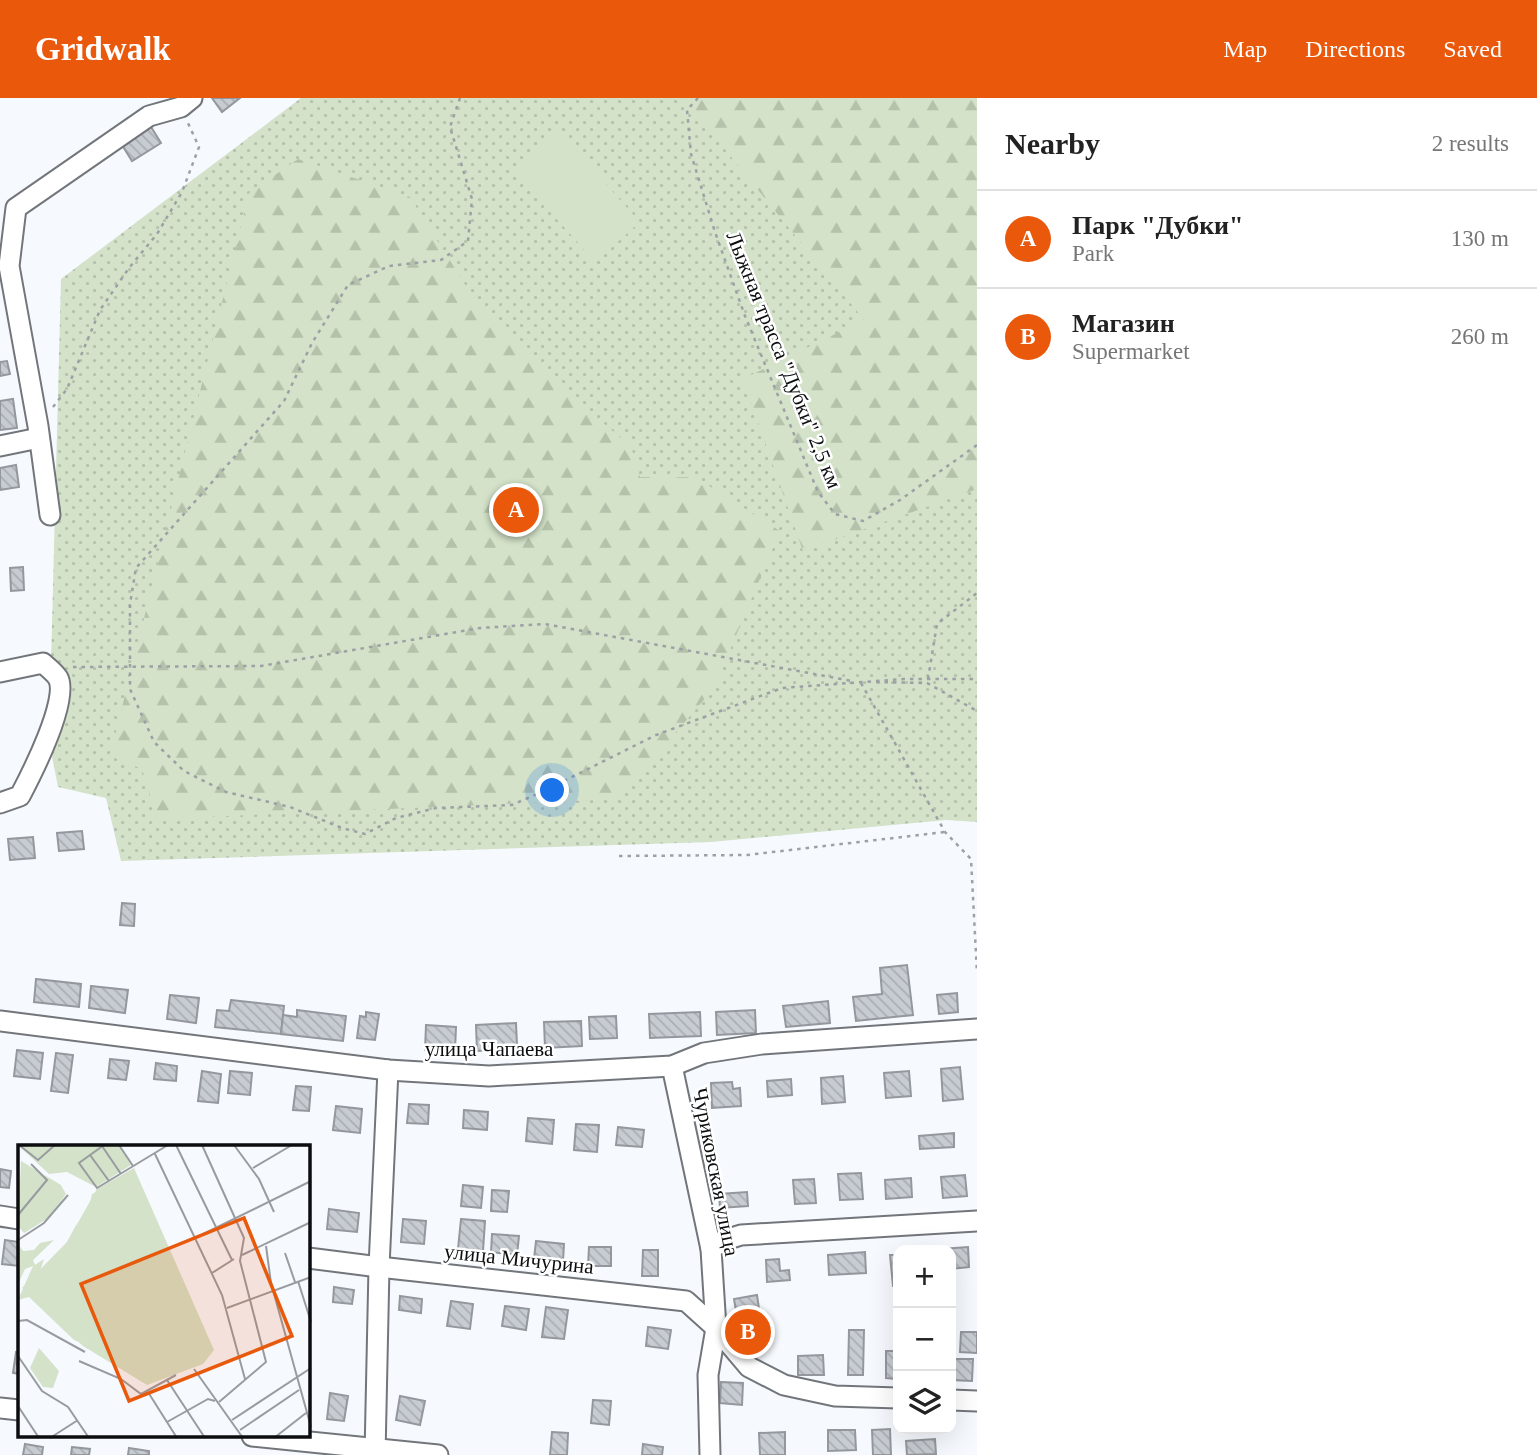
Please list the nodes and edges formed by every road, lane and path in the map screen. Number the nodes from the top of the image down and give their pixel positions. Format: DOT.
graph roads {
  1 [pos="460,98"];
  2 [pos="698,98"];
  3 [pos="187,103"];
  4 [pos="8,208"];
  5 [pos="4,267"];
  6 [pos="38,432"];
  7 [pos="977,445"];
  8 [pos="0,446"];
  9 [pos="50,515"];
  10 [pos="977,593"];
  11 [pos="71,667"];
  12 [pos="130,667"];
  13 [pos="0,671"];
  14 [pos="977,679"];
  15 [pos="928,681"];
  16 [pos="859,682"];
  17 [pos="977,711"];
  18 [pos="0,803"];
  19 [pos="945,832"];
  20 [pos="618,856"];
  21 [pos="977,973"];
  22 [pos="0,1021"];
  23 [pos="977,1029"];
  24 [pos="672,1066"];
  25 [pos="388,1070"];
  26 [pos="0,1216"];
  27 [pos="18,1219"];
  28 [pos="977,1221"];
  29 [pos="711,1249"];
  30 [pos="310,1258"];
  31 [pos="379,1267"];
  32 [pos="716,1328"];
  33 [pos="893,1398"];
  34 [pos="956,1400"];
  35 [pos="977,1401"];
  36 [pos="0,1408"];
  37 [pos="18,1410"];
  38 [pos="268,1438"];
  39 [pos="375,1452"];
  40 [pos="438,1455"];
  41 [pos="710,1455"];
  1 -- 12 [label="path"];
  2 -- 7 [label="path, Лыжная трасса \"Дубки\" 2,5 км"];
  3 -- 4 [label="street"];
  3 -- 6 [label="path"];
  4 -- 5 [label="street"];
  5 -- 6 [label="street"];
  6 -- 8 [label="street"];
  6 -- 9 [label="street"];
  10 -- 15 [label="path"];
  11 -- 12 [label="path"];
  12 -- 16 [label="path"];
  12 -- 16 [label="path"];
  13 -- 18 [label="street"];
  14 -- 15 [label="path"];
  15 -- 16 [label="path"];
  15 -- 17 [label="path"];
  16 -- 19 [label="path"];
  19 -- 20 [label="path"];
  19 -- 21 [label="path"];
  22 -- 25 [label="street, улица Чапаева"];
  23 -- 24 [label="street, улица Чапаева"];
  24 -- 25 [label="street, улица Чапаева"];
  24 -- 29 [label="street, Чуриковская улица"];
  25 -- 31 [label="street"];
  26 -- 27 [label="street"];
  28 -- 29 [label="street"];
  29 -- 32 [label="street, Чуриковская улица"];
  30 -- 31 [label="street, улица Мичурина"];
  31 -- 32 [label="street, улица Мичурина"];
  31 -- 39 [label="street"];
  32 -- 33 [label="street, улица Мичурина"];
  32 -- 41 [label="street, Чуриковская улица"];
  34 -- 35 [label="street"];
  36 -- 37 [label="street"];
  38 -- 39 [label="street"];
  39 -- 40 [label="street"];
}
